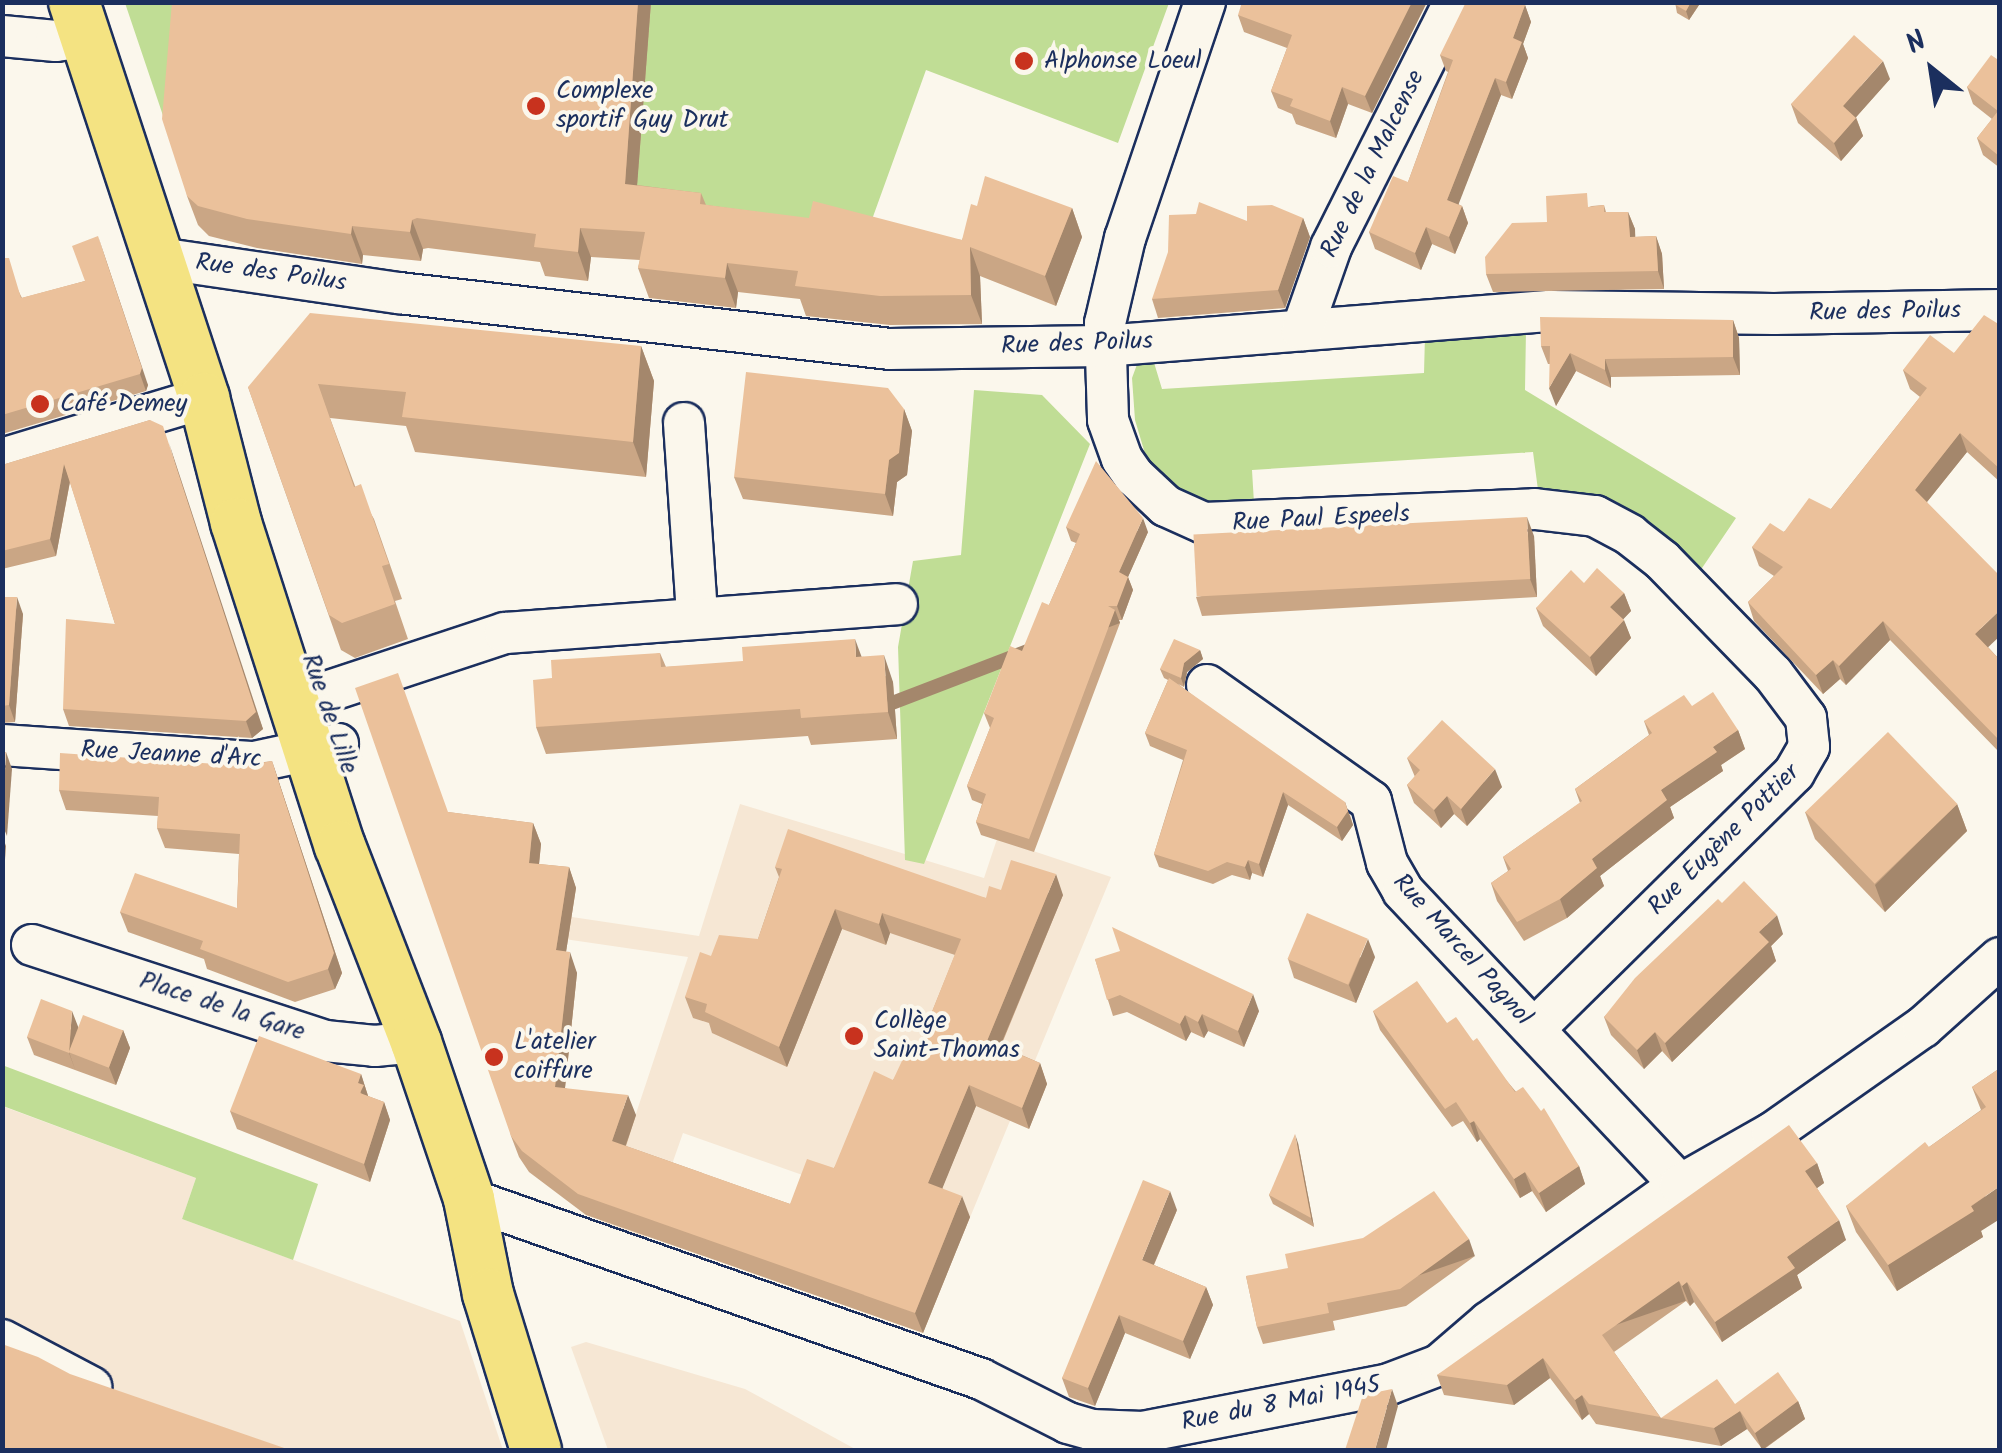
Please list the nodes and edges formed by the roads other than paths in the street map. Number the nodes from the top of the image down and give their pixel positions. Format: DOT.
graph roads {
  1 [pos="1205,2"];
  2 [pos="1454,2"];
  3 [pos="80,20"];
  4 [pos="2,36"];
  5 [pos="158,258"];
  6 [pos="2000,310"];
  7 [pos="1302,330"];
  8 [pos="1103,346"];
  9 [pos="204,398"];
  10 [pos="684,423"];
  11 [pos="2,459"];
  12 [pos="897,604"];
  13 [pos="697,615"];
  14 [pos="1733,634"];
  15 [pos="1208,685"];
  16 [pos="307,698"];
  17 [pos="2,745"];
  18 [pos="324,748"];
  19 [pos="32,945"];
  20 [pos="2000,958"];
  21 [pos="1534,1029"];
  22 [pos="416,1042"];
  23 [pos="1680,1184"];
  24 [pos="469,1199"];
  25 [pos="2,1340"];
  26 [pos="126,1399"];
  27 [pos="536,1450"];
  28 [pos="569,1450"];
  1 -- 8 [label="street, Rue Paul Espeels"];
  2 -- 7 [label="street, Rue de la Malcense"];
  3 -- 4 [label="street"];
  3 -- 5 [label="main road, Rue de Lille"];
  5 -- 8 [label="street, Rue des Poilus"];
  5 -- 9 [label="main road, Rue de Lille"];
  6 -- 7 [label="street, Rue des Poilus"];
  7 -- 8 [label="street, Rue des Poilus"];
  8 -- 14 [label="street, Rue Paul Espeels"];
  9 -- 11 [label="street"];
  9 -- 16 [label="main road, Rue de Lille"];
  10 -- 13 [label="street"];
  12 -- 13 [label="street"];
  13 -- 16 [label="street"];
  14 -- 21 [label="street, Rue Eugène Pottier"];
  15 -- 21 [label="street, Rue Marcel Pagnol"];
  16 -- 18 [label="main road, Rue de Lille"];
  17 -- 18 [label="street, Rue Jeanne d'Arc"];
  18 -- 22 [label="main road, Rue de Lille"];
  19 -- 22 [label="street, Place de la Gare"];
  20 -- 23 [label="street, Rue du 8 Mai 1945"];
  21 -- 23 [label="street, Rue Marcel Pagnol"];
  22 -- 24 [label="main road, Rue de Lille"];
  23 -- 24 [label="street, Rue du 8 Mai 1945"];
  24 -- 27 [label="main road, Rue de Lille"];
  24 -- 28 [label="main road, Rue de Lille"];
  25 -- 26 [label="street"];
}
